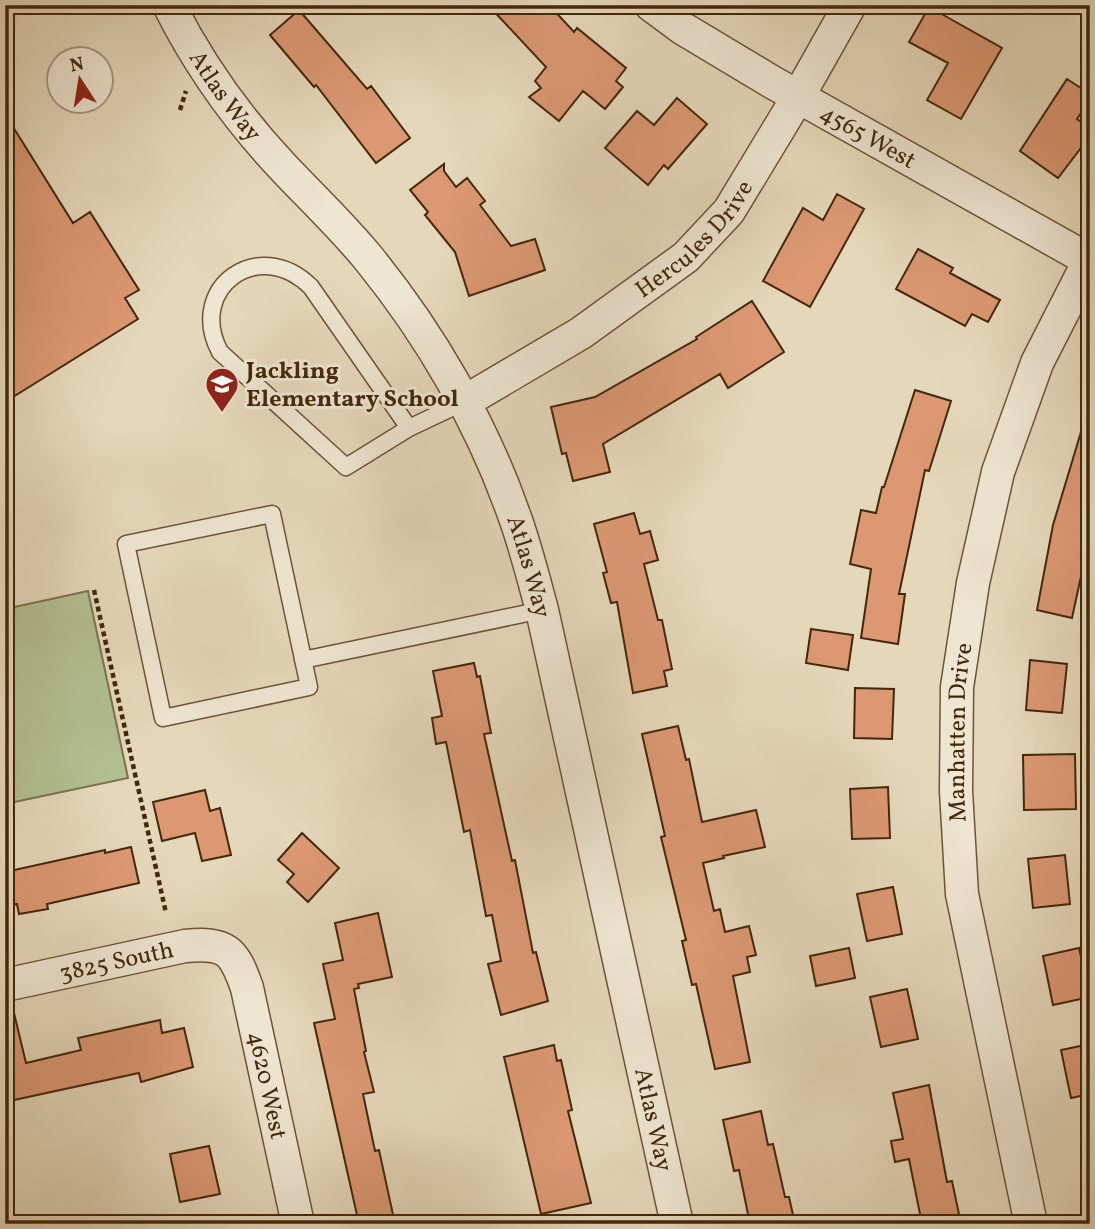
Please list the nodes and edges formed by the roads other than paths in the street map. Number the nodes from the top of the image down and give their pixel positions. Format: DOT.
graph roads {
  1 [pos="169,5"];
  2 [pos="651,5"];
  3 [pos="850,5"];
  4 [pos="798,97"];
  5 [pos="1089,260"];
  6 [pos="464,402"];
  7 [pos="409,428"];
  8 [pos="542,610"];
  9 [pos="303,660"];
  10 [pos="228,950"];
  11 [pos="5,985"];
  12 [pos="298,1224"];
  13 [pos="677,1224"];
  14 [pos="1031,1224"];
  1 -- 6 [label="street, Atlas Way"];
  2 -- 4 [label="street, 4565 West"];
  3 -- 4 [label="street, Hercules Drive"];
  4 -- 5 [label="street, 4565 West"];
  4 -- 6 [label="street, Hercules Drive"];
  5 -- 14 [label="street, Manhatten Drive"];
  6 -- 7 [label="lane"];
  6 -- 8 [label="street, Atlas Way"];
  7 -- 7 [label="lane"];
  8 -- 9 [label="lane"];
  8 -- 13 [label="street, Atlas Way"];
  9 -- 9 [label="lane"];
  10 -- 11 [label="street, 3825 South"];
  10 -- 12 [label="street, 4620 West"];
}
